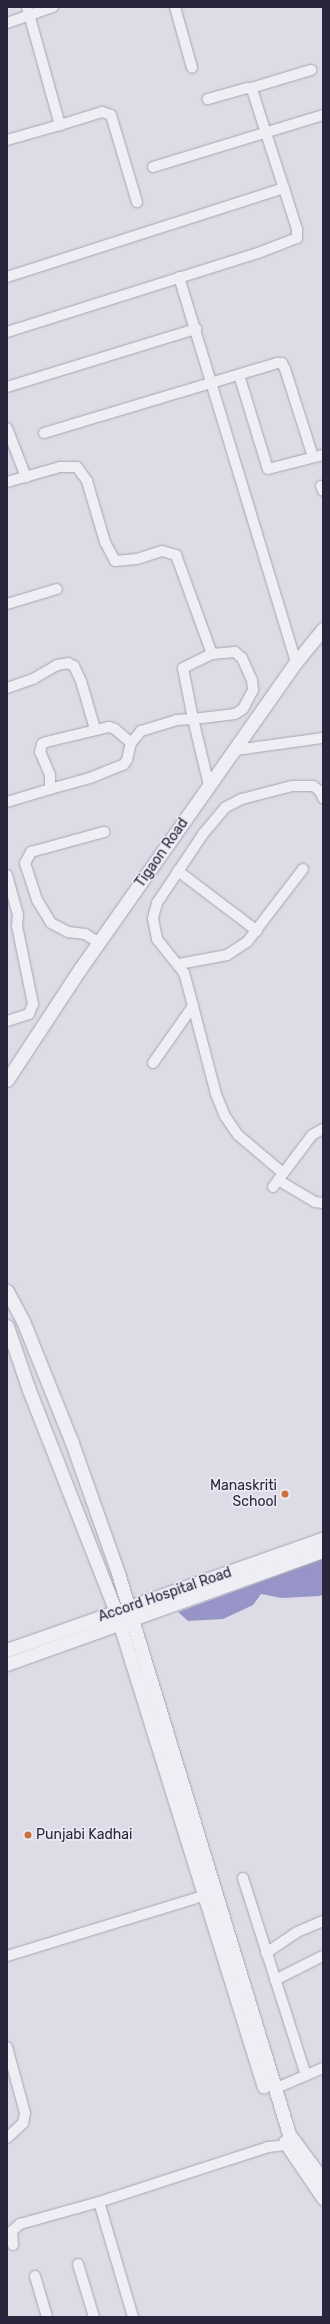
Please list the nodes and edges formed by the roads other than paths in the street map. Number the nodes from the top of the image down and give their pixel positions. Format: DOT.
graph roads {
  1 [pos="53,7"];
  2 [pos="175,7"];
  3 [pos="28,11"];
  4 [pos="7,23"];
  5 [pos="192,68"];
  6 [pos="311,70"];
  7 [pos="250,88"];
  8 [pos="208,98"];
  9 [pos="323,114"];
  10 [pos="60,125"];
  11 [pos="266,132"];
  12 [pos="7,140"];
  13 [pos="153,167"];
  14 [pos="284,188"];
  15 [pos="137,202"];
  16 [pos="7,277"];
  17 [pos="179,277"];
  18 [pos="196,330"];
  19 [pos="7,332"];
  20 [pos="239,375"];
  21 [pos="212,384"];
  22 [pos="7,387"];
  23 [pos="7,428"];
  24 [pos="44,433"];
  25 [pos="323,455"];
  26 [pos="312,457"];
  27 [pos="26,476"];
  28 [pos="7,482"];
  29 [pos="57,589"];
  30 [pos="7,604"];
  31 [pos="323,629"];
  32 [pos="212,654"];
  33 [pos="296,662"];
  34 [pos="7,688"];
  35 [pos="193,719"];
  36 [pos="95,728"];
  37 [pos="323,738"];
  38 [pos="130,743"];
  39 [pos="236,750"];
  40 [pos="209,784"];
  41 [pos="50,789"];
  42 [pos="323,798"];
  43 [pos="7,802"];
  44 [pos="104,832"];
  45 [pos="304,869"];
  46 [pos="178,871"];
  47 [pos="7,875"];
  48 [pos="257,931"];
  49 [pos="99,943"];
  50 [pos="179,964"];
  51 [pos="193,1006"];
  52 [pos="7,1021"];
  53 [pos="153,1064"];
  54 [pos="8,1073"];
  55 [pos="323,1129"];
  56 [pos="278,1180"];
  57 [pos="323,1203"];
  58 [pos="7,1291"];
  59 [pos="7,1326"];
  60 [pos="323,1539"];
  61 [pos="323,1551"];
  62 [pos="131,1614"];
  63 [pos="118,1618"];
  64 [pos="7,1650"];
  65 [pos="7,1664"];
  66 [pos="243,1878"];
  67 [pos="217,1893"];
  68 [pos="203,1896"];
  69 [pos="323,1921"];
  70 [pos="266,1952"];
  71 [pos="7,1956"];
  72 [pos="323,1956"];
  73 [pos="275,1980"];
  74 [pos="7,2047"];
  75 [pos="323,2068"];
  76 [pos="10,2070"];
  77 [pos="306,2075"];
  78 [pos="274,2089"];
  79 [pos="7,2138"];
  80 [pos="286,2145"];
  81 [pos="323,2180"];
  82 [pos="323,2198"];
  83 [pos="99,2202"];
  84 [pos="13,2246"];
  85 [pos="78,2264"];
  86 [pos="35,2276"];
  87 [pos="47,2317"];
  88 [pos="94,2317"];
  89 [pos="133,2317"];
  1 -- 3 [label="street"];
  2 -- 5 [label="street"];
  3 -- 4 [label="street"];
  3 -- 10 [label="street"];
  6 -- 7 [label="street"];
  7 -- 8 [label="street"];
  7 -- 11 [label="street"];
  9 -- 11 [label="street"];
  10 -- 12 [label="street"];
  10 -- 15 [label="street"];
  11 -- 13 [label="street"];
  11 -- 14 [label="street"];
  14 -- 16 [label="street"];
  14 -- 17 [label="street"];
  17 -- 18 [label="street"];
  17 -- 19 [label="street"];
  18 -- 21 [label="street"];
  18 -- 22 [label="street"];
  20 -- 21 [label="street"];
  20 -- 26 [label="street"];
  20 -- 26 [label="street"];
  21 -- 24 [label="street"];
  21 -- 33 [label="street"];
  23 -- 27 [label="street"];
  25 -- 26 [label="street"];
  27 -- 28 [label="street"];
  27 -- 32 [label="street"];
  29 -- 30 [label="street"];
  31 -- 33 [label="street, Tigaon Road"];
  32 -- 35 [label="street"];
  32 -- 35 [label="street"];
  33 -- 39 [label="street, Tigaon Road"];
  34 -- 36 [label="street"];
  35 -- 38 [label="street"];
  35 -- 40 [label="street"];
  36 -- 38 [label="street"];
  36 -- 41 [label="street"];
  37 -- 39 [label="street"];
  38 -- 41 [label="street"];
  39 -- 40 [label="street, Tigaon Road"];
  40 -- 49 [label="street, Tigaon Road"];
  41 -- 43 [label="street"];
  42 -- 46 [label="street"];
  44 -- 49 [label="street"];
  45 -- 48 [label="street"];
  46 -- 48 [label="street"];
  46 -- 50 [label="street"];
  47 -- 52 [label="street"];
  48 -- 50 [label="street"];
  49 -- 54 [label="street, Tigaon Road"];
  50 -- 51 [label="street"];
  51 -- 53 [label="street"];
  51 -- 56 [label="street"];
  55 -- 56 [label="street"];
  56 -- 57 [label="street"];
  58 -- 62 [label="street"];
  59 -- 63 [label="street"];
  60 -- 62 [label="street, Accord Hospital Road"];
  61 -- 62 [label="street"];
  62 -- 63 [label="street, Accord Hospital Road"];
  62 -- 67 [label="street"];
  63 -- 64 [label="street, Accord Hospital Road"];
  63 -- 65 [label="street"];
  63 -- 68 [label="street"];
  66 -- 70 [label="street"];
  67 -- 68 [label="street"];
  67 -- 78 [label="street"];
  68 -- 71 [label="street"];
  68 -- 80 [label="street"];
  69 -- 70 [label="street"];
  70 -- 73 [label="street"];
  72 -- 73 [label="street"];
  73 -- 77 [label="street"];
  74 -- 76 [label="street"];
  75 -- 77 [label="street"];
  76 -- 79 [label="street"];
  77 -- 78 [label="street"];
  78 -- 81 [label="street"];
  80 -- 82 [label="street"];
  80 -- 83 [label="street"];
  83 -- 84 [label="street"];
  83 -- 89 [label="street"];
  85 -- 88 [label="street"];
  86 -- 87 [label="street"];
}
